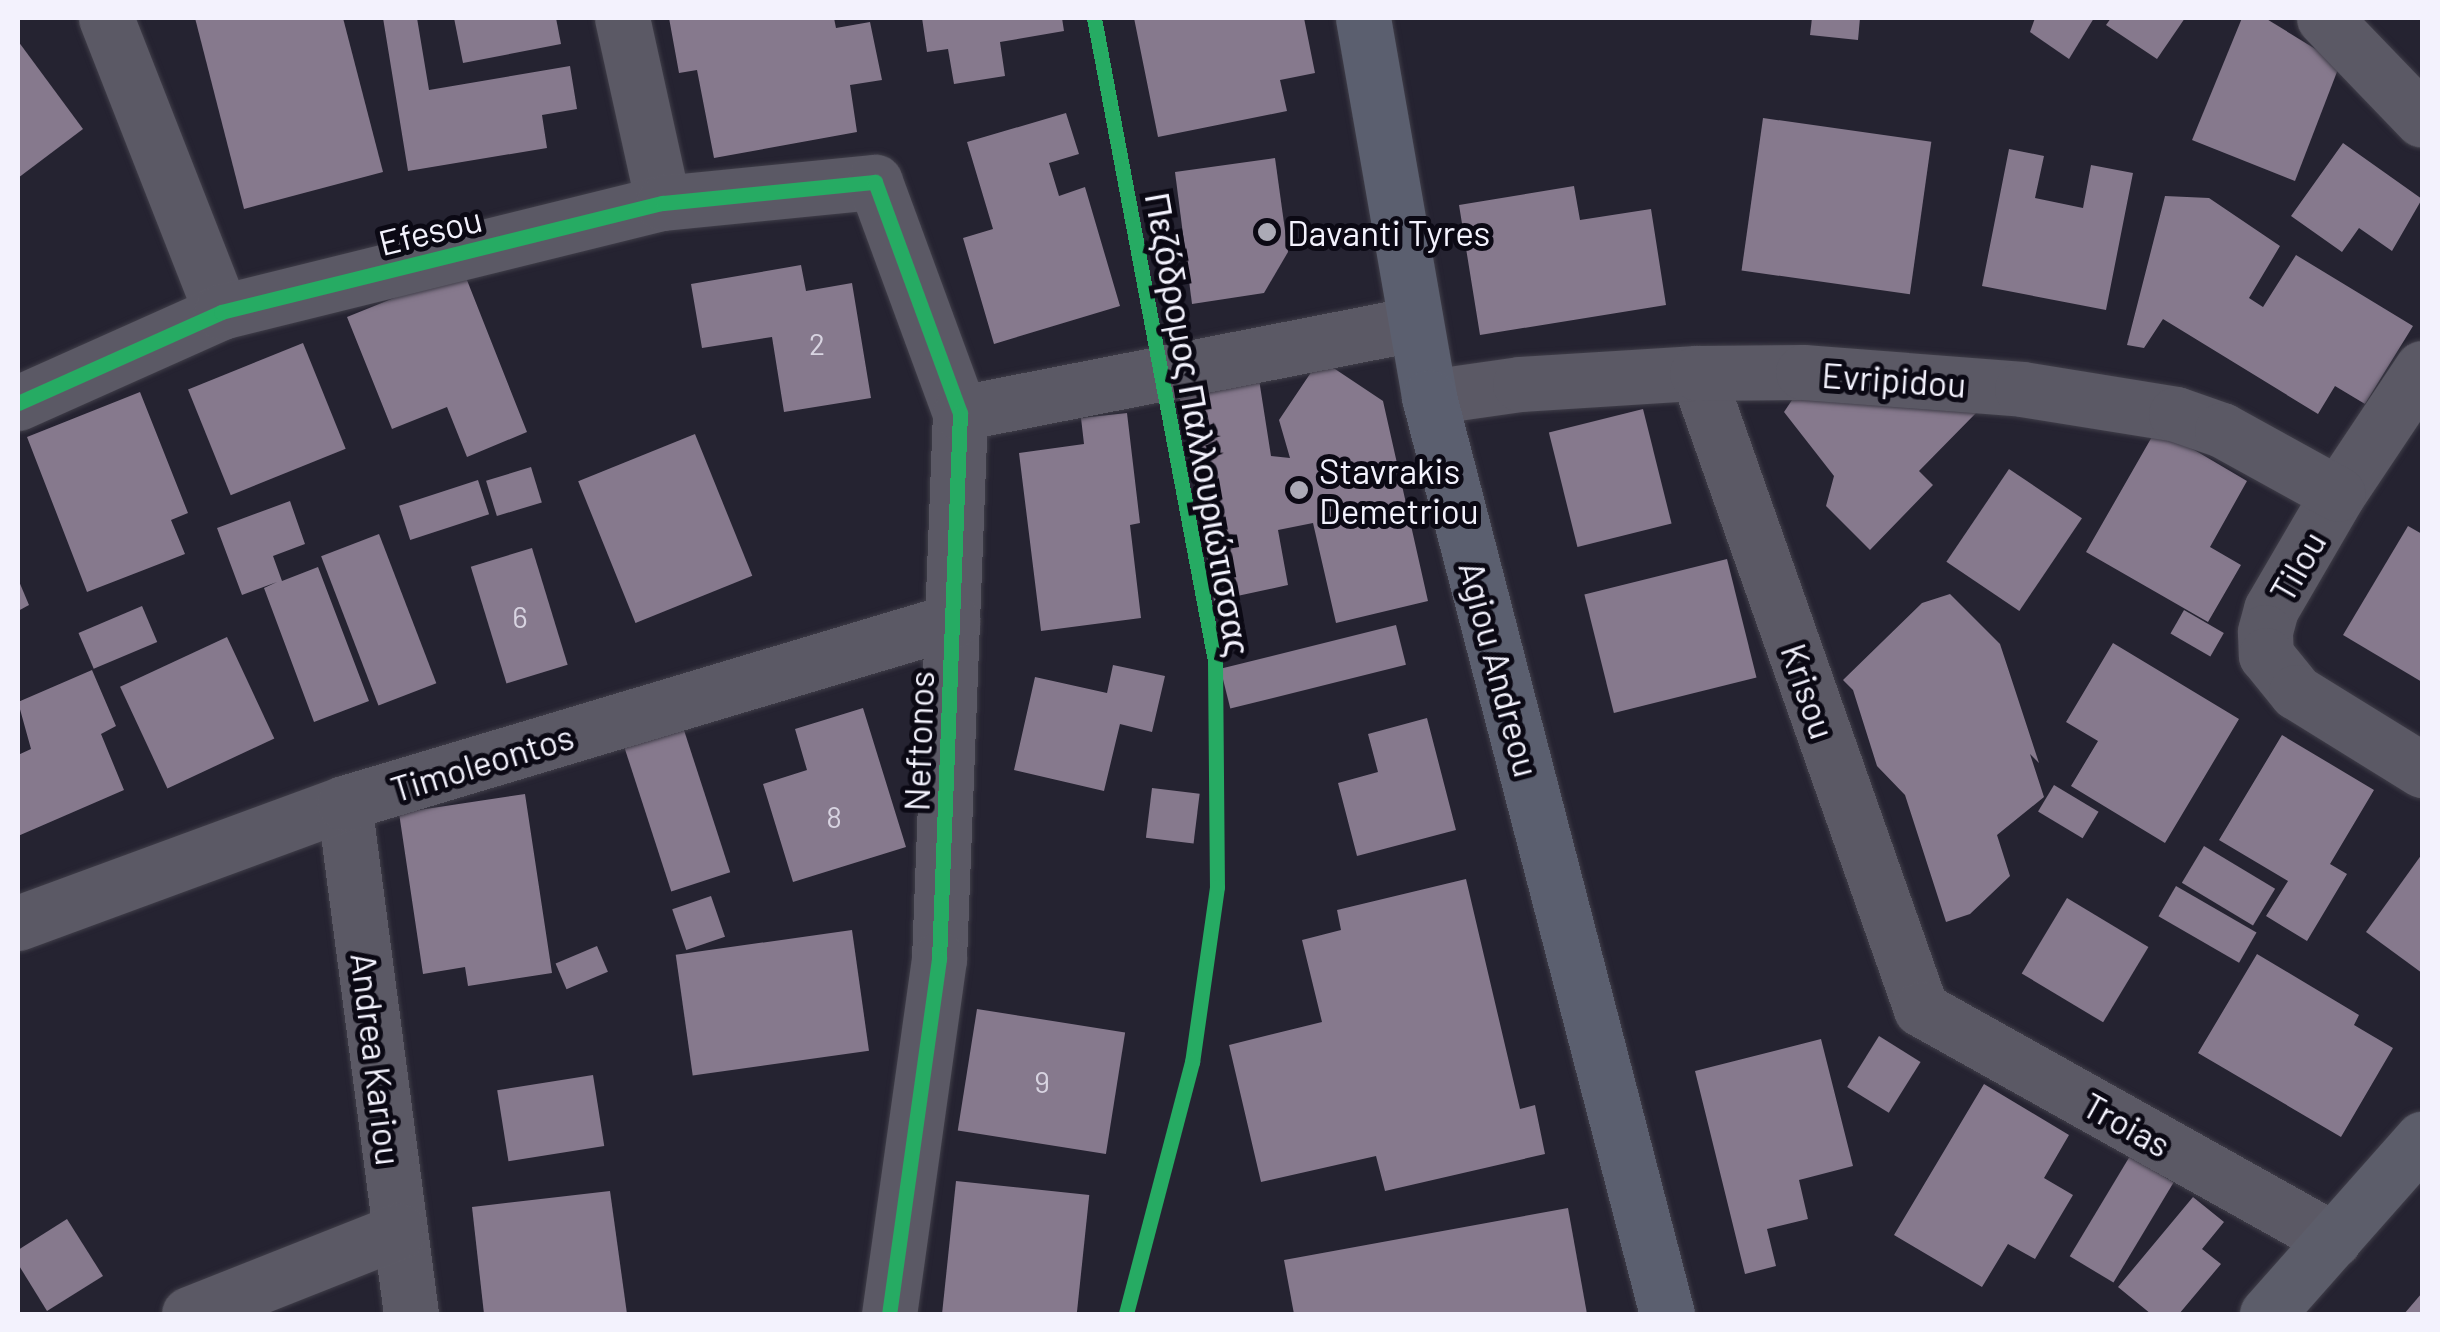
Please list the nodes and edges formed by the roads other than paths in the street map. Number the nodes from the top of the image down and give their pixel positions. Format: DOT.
graph roads {
  1 [pos="106,18"];
  2 [pos="622,18"];
  3 [pos="1363,18"];
  4 [pos="2324,18"];
  5 [pos="2422,120"];
  6 [pos="874,182"];
  7 [pos="664,204"];
  8 [pos="222,312"];
  9 [pos="1412,324"];
  10 [pos="2422,368"];
  11 [pos="1697,373"];
  12 [pos="1429,397"];
  13 [pos="18,403"];
  14 [pos="960,412"];
  15 [pos="2338,494"];
  16 [pos="952,621"];
  17 [pos="2422,770"];
  18 [pos="344,804"];
  19 [pos="18,922"];
  20 [pos="1921,1010"];
  21 [pos="2422,1139"];
  22 [pos="399,1231"];
  23 [pos="2334,1240"];
  24 [pos="189,1314"];
  25 [pos="410,1314"];
  26 [pos="888,1314"];
  27 [pos="1667,1314"];
  28 [pos="2267,1314"];
  1 -- 8 [label="street"];
  2 -- 7 [label="street"];
  3 -- 9 [label="main road, Agiou Andreou"];
  4 -- 5 [label="street"];
  6 -- 7 [label="street, Efesou"];
  6 -- 14 [label="street, Neftonos"];
  7 -- 8 [label="street, Efesou"];
  8 -- 13 [label="street, Efesou"];
  9 -- 12 [label="main road, Agiou Andreou"];
  9 -- 14 [label="street"];
  10 -- 15 [label="street, Tilou"];
  11 -- 12 [label="street, Evripidou"];
  11 -- 15 [label="street, Evripidou"];
  11 -- 20 [label="street, Krisou"];
  12 -- 27 [label="main road, Agiou Andreou"];
  14 -- 16 [label="street, Neftonos"];
  15 -- 17 [label="street, Tilou"];
  16 -- 18 [label="street, Timoleontos"];
  16 -- 26 [label="street, Neftonos"];
  18 -- 19 [label="street, Timoleontos"];
  18 -- 22 [label="street, Andrea Kariou"];
  20 -- 23 [label="street, Troias"];
  21 -- 23 [label="street"];
  22 -- 24 [label="street"];
  22 -- 25 [label="street, Andrea Kariou"];
  23 -- 28 [label="street"];
}
